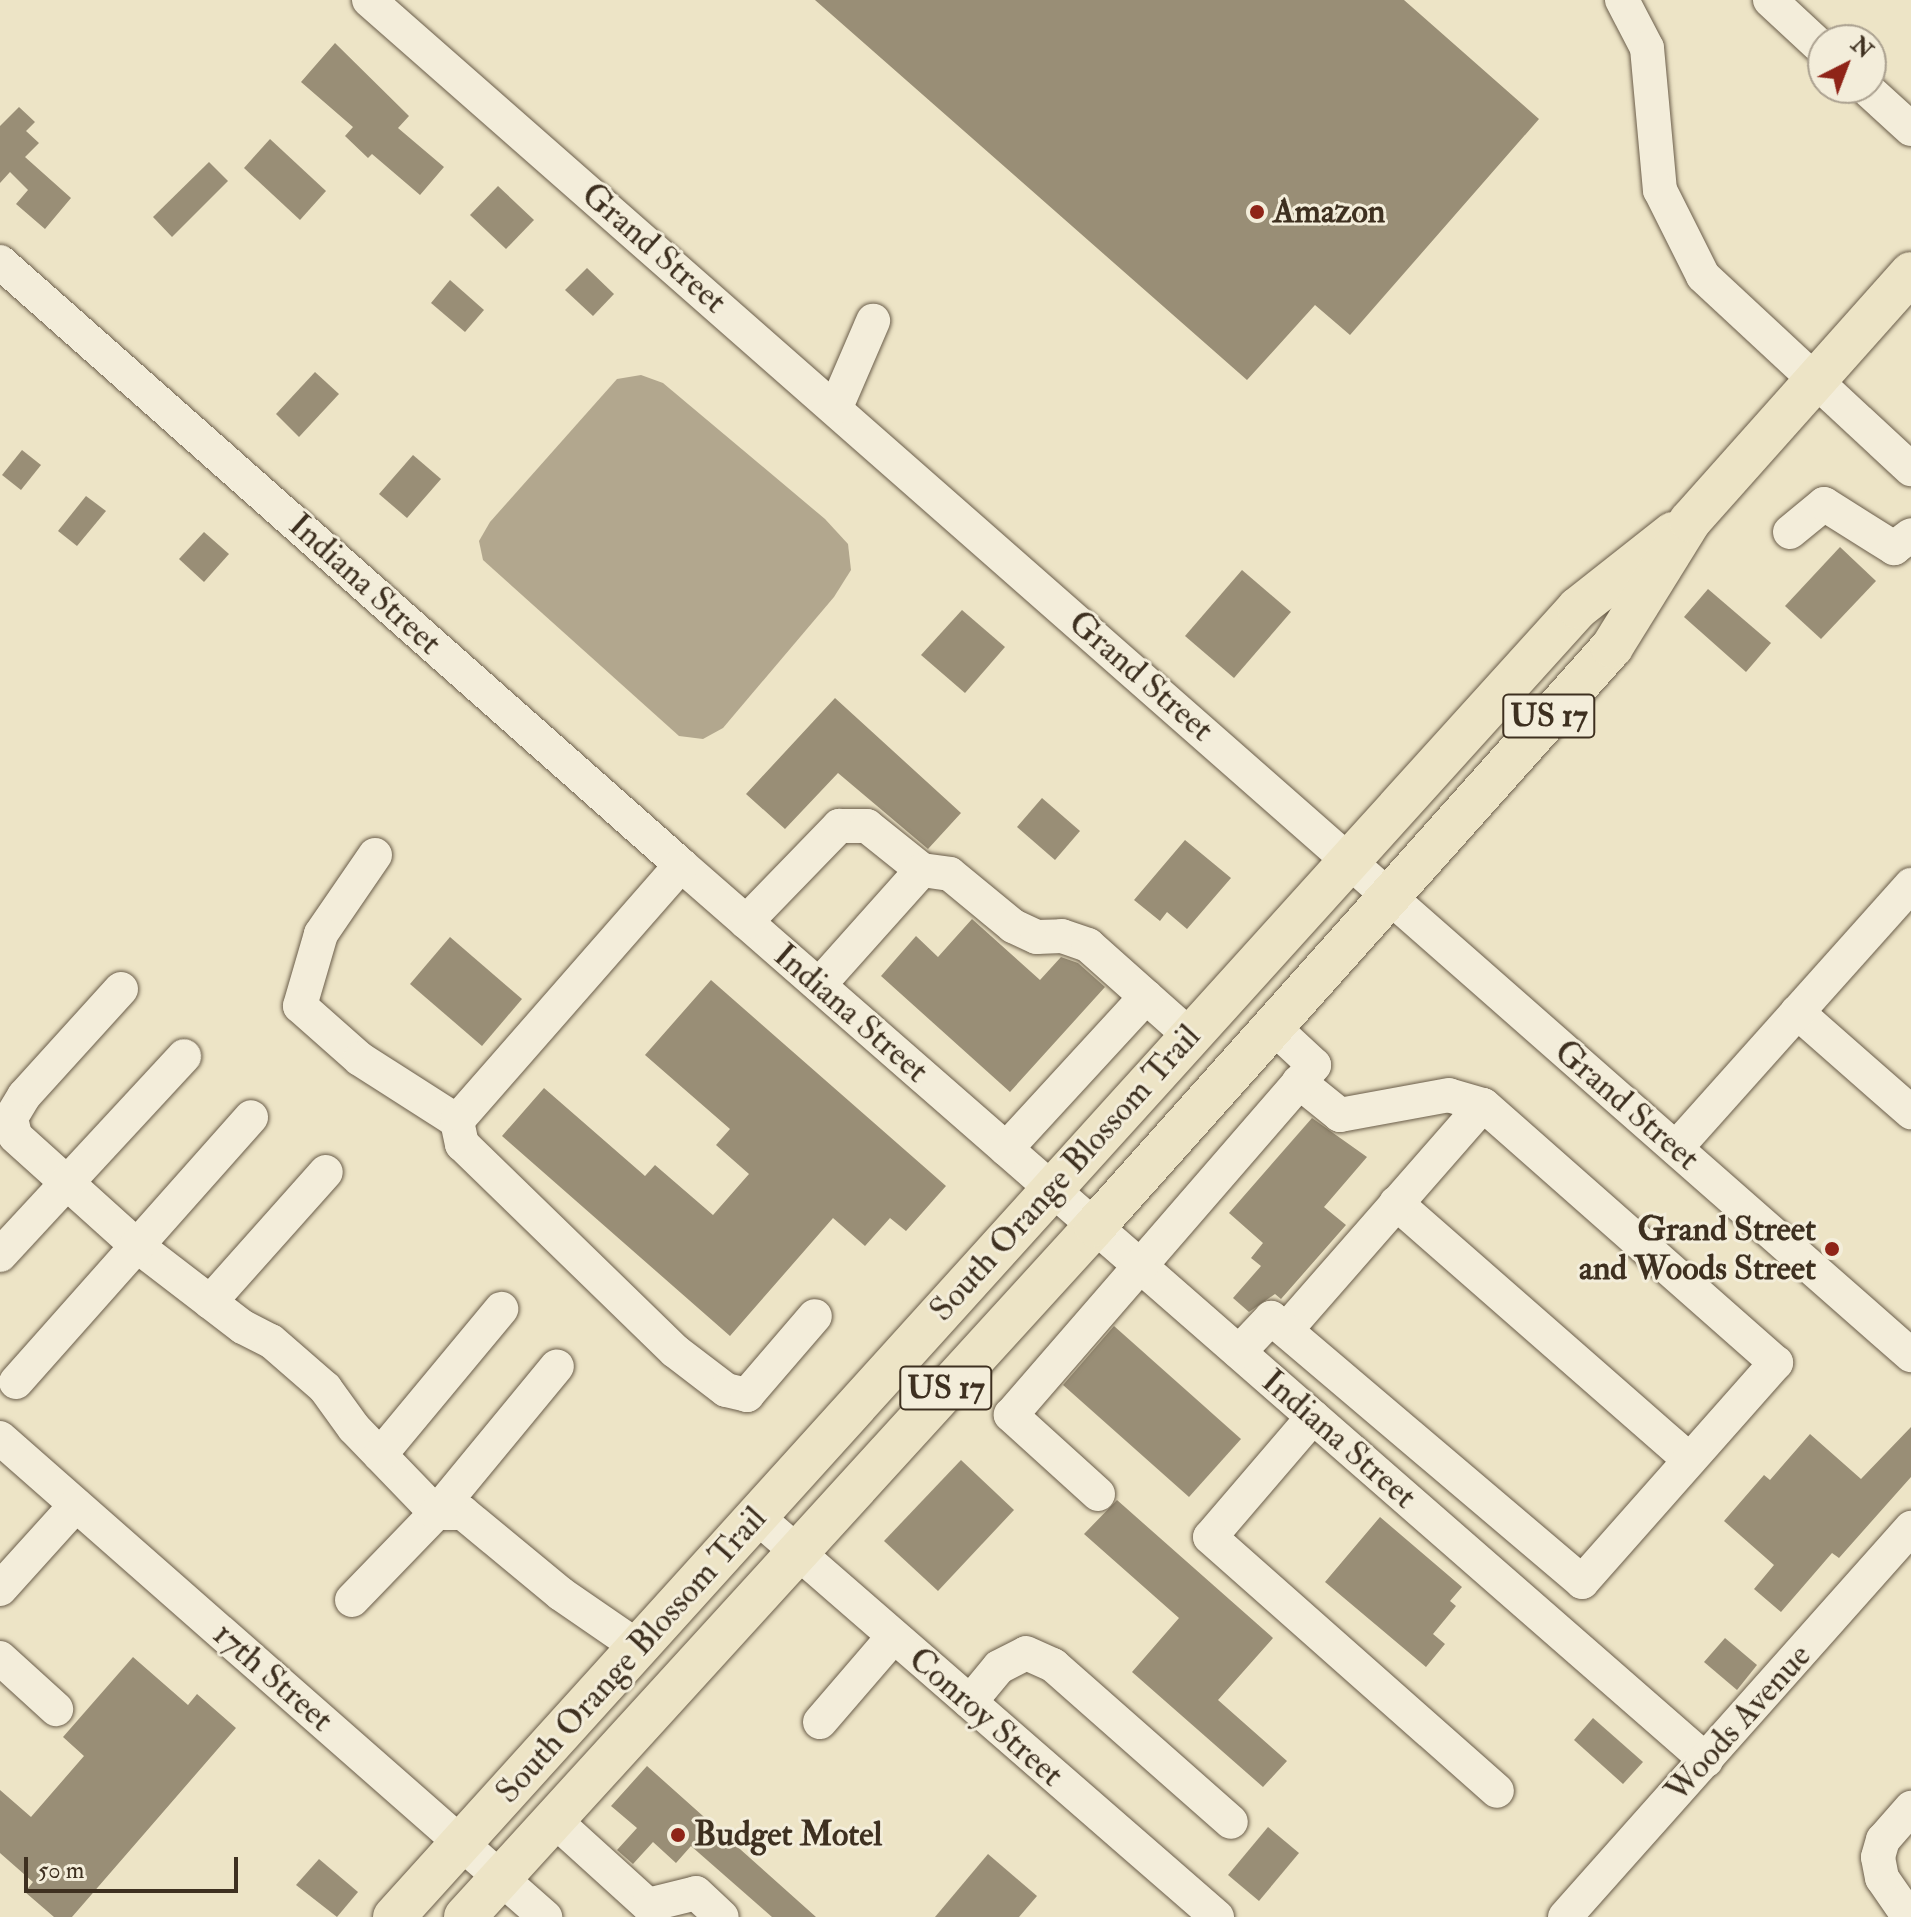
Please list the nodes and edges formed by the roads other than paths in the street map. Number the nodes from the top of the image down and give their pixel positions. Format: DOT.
graph roads {
  1 [pos="369,0"];
  2 [pos="1622,0"];
  3 [pos="1770,0"];
  4 [pos="1807,34"];
  5 [pos="1884,104"];
  6 [pos="1911,129"];
  7 [pos="0,262"];
  8 [pos="1911,273"];
  9 [pos="873,321"];
  10 [pos="1815,384"];
  11 [pos="836,407"];
  12 [pos="1911,469"];
  13 [pos="1690,521"];
  14 [pos="1790,532"];
  15 [pos="1911,535"];
  16 [pos="375,855"];
  17 [pos="1347,858"];
  18 [pos="681,865"];
  19 [pos="922,870"];
  20 [pos="1911,885"];
  21 [pos="1388,895"];
  22 [pos="746,922"];
  23 [pos="819,985"];
  24 [pos="121,989"];
  25 [pos="1146,997"];
  26 [pos="1797,1012"];
  27 [pos="1272,1026"];
  28 [pos="1189,1035"];
  29 [pos="184,1056"];
  30 [pos="1299,1082"];
  31 [pos="1483,1105"];
  32 [pos="1911,1112"];
  33 [pos="251,1117"];
  34 [pos="457,1121"];
  35 [pos="1676,1148"];
  36 [pos="1006,1149"];
  37 [pos="326,1172"];
  38 [pos="68,1183"];
  39 [pos="1052,1189"];
  40 [pos="1396,1203"];
  41 [pos="1095,1226"];
  42 [pos="136,1245"];
  43 [pos="0,1255"];
  44 [pos="1139,1265"];
  45 [pos="210,1302"];
  46 [pos="501,1309"];
  47 [pos="815,1316"];
  48 [pos="1286,1330"];
  49 [pos="1239,1352"];
  50 [pos="1911,1354"];
  51 [pos="557,1366"];
  52 [pos="16,1382"];
  53 [pos="1313,1417"];
  54 [pos="0,1438"];
  55 [pos="380,1455"];
  56 [pos="1690,1460"];
  57 [pos="1098,1494"];
  58 [pos="76,1505"];
  59 [pos="436,1513"];
  60 [pos="756,1516"];
  61 [pos="1911,1528"];
  62 [pos="796,1551"];
  63 [pos="0,1589"];
  64 [pos="352,1600"];
  65 [pos="894,1636"];
  66 [pos="638,1647"];
  67 [pos="0,1658"];
  68 [pos="970,1702"];
  69 [pos="56,1709"];
  70 [pos="820,1722"];
  71 [pos="1706,1760"];
  72 [pos="1497,1791"];
  73 [pos="1911,1808"];
  74 [pos="553,1819"];
  75 [pos="1231,1822"];
  76 [pos="462,1843"];
  77 [pos="501,1877"];
  78 [pos="394,1917"];
  79 [pos="465,1917"];
  80 [pos="545,1917"];
  81 [pos="722,1917"];
  82 [pos="1217,1917"];
  83 [pos="1565,1917"];
  84 [pos="1909,1917"];
  1 -- 11 [label="street, Grand Street"];
  2 -- 10 [label="street"];
  3 -- 4 [label="street"];
  5 -- 6 [label="street"];
  7 -- 18 [label="street, Indiana Street"];
  8 -- 10 [label="main road, South Orange Blossom Trail / US 17"];
  9 -- 11 [label="street"];
  10 -- 12 [label="street"];
  10 -- 13 [label="main road, South Orange Blossom Trail / US 17"];
  11 -- 17 [label="street, Grand Street"];
  13 -- 17 [label="main road, South Orange Blossom Trail / US 17"];
  13 -- 21 [label="main road, South Orange Blossom Trail / US 17"];
  14 -- 15 [label="street"];
  16 -- 34 [label="street"];
  17 -- 21 [label="street, Grand Street"];
  17 -- 28 [label="main road, South Orange Blossom Trail / US 17"];
  18 -- 22 [label="street, Indiana Street"];
  18 -- 34 [label="street"];
  19 -- 22 [label="street"];
  19 -- 23 [label="street"];
  19 -- 25 [label="street"];
  20 -- 26 [label="street"];
  21 -- 27 [label="main road, South Orange Blossom Trail / US 17"];
  21 -- 35 [label="street, Grand Street"];
  22 -- 23 [label="street, Indiana Street"];
  23 -- 36 [label="street, Indiana Street"];
  24 -- 38 [label="street"];
  25 -- 28 [label="street"];
  25 -- 36 [label="street"];
  26 -- 32 [label="street"];
  26 -- 35 [label="street"];
  27 -- 30 [label="street"];
  27 -- 41 [label="main road, South Orange Blossom Trail / US 17"];
  28 -- 39 [label="main road, South Orange Blossom Trail / US 17"];
  29 -- 38 [label="street"];
  30 -- 31 [label="street"];
  30 -- 44 [label="street"];
  31 -- 40 [label="street"];
  31 -- 56 [label="street"];
  33 -- 42 [label="street"];
  34 -- 47 [label="street"];
  35 -- 50 [label="street, Grand Street"];
  36 -- 39 [label="street, Indiana Street"];
  37 -- 45 [label="street"];
  38 -- 42 [label="street"];
  38 -- 43 [label="street"];
  39 -- 41 [label="street, Indiana Street"];
  39 -- 60 [label="main road, South Orange Blossom Trail / US 17"];
  40 -- 48 [label="street"];
  40 -- 56 [label="street"];
  41 -- 44 [label="street, Indiana Street"];
  41 -- 62 [label="main road, South Orange Blossom Trail / US 17"];
  42 -- 45 [label="street"];
  42 -- 52 [label="street"];
  44 -- 49 [label="street, Indiana Street"];
  44 -- 57 [label="street"];
  45 -- 55 [label="street"];
  46 -- 55 [label="street"];
  48 -- 49 [label="street"];
  48 -- 56 [label="street"];
  49 -- 53 [label="street, Indiana Street"];
  51 -- 59 [label="street"];
  53 -- 71 [label="street, Indiana Street"];
  53 -- 72 [label="street"];
  54 -- 58 [label="street, 17th Street"];
  55 -- 59 [label="street"];
  58 -- 63 [label="street"];
  58 -- 76 [label="street, 17th Street"];
  59 -- 64 [label="street"];
  59 -- 66 [label="street"];
  60 -- 62 [label="street, Conroy Street"];
  60 -- 66 [label="main road, South Orange Blossom Trail / US 17"];
  61 -- 71 [label="street, Woods Avenue"];
  62 -- 65 [label="street, Conroy Street"];
  62 -- 74 [label="main road, South Orange Blossom Trail / US 17"];
  65 -- 68 [label="street, Conroy Street"];
  65 -- 70 [label="street"];
  66 -- 76 [label="main road, South Orange Blossom Trail / US 17"];
  67 -- 69 [label="street"];
  68 -- 75 [label="street"];
  68 -- 82 [label="street, Conroy Street"];
  71 -- 83 [label="street, Woods Avenue"];
  73 -- 84 [label="street"];
  74 -- 77 [label="main road, South Orange Blossom Trail / US 17"];
  74 -- 81 [label="street"];
  76 -- 77 [label="street, 17th Street"];
  76 -- 78 [label="main road, South Orange Blossom Trail / US 17"];
  77 -- 79 [label="main road, South Orange Blossom Trail / US 17"];
  77 -- 80 [label="street, 17th Street"];
}
